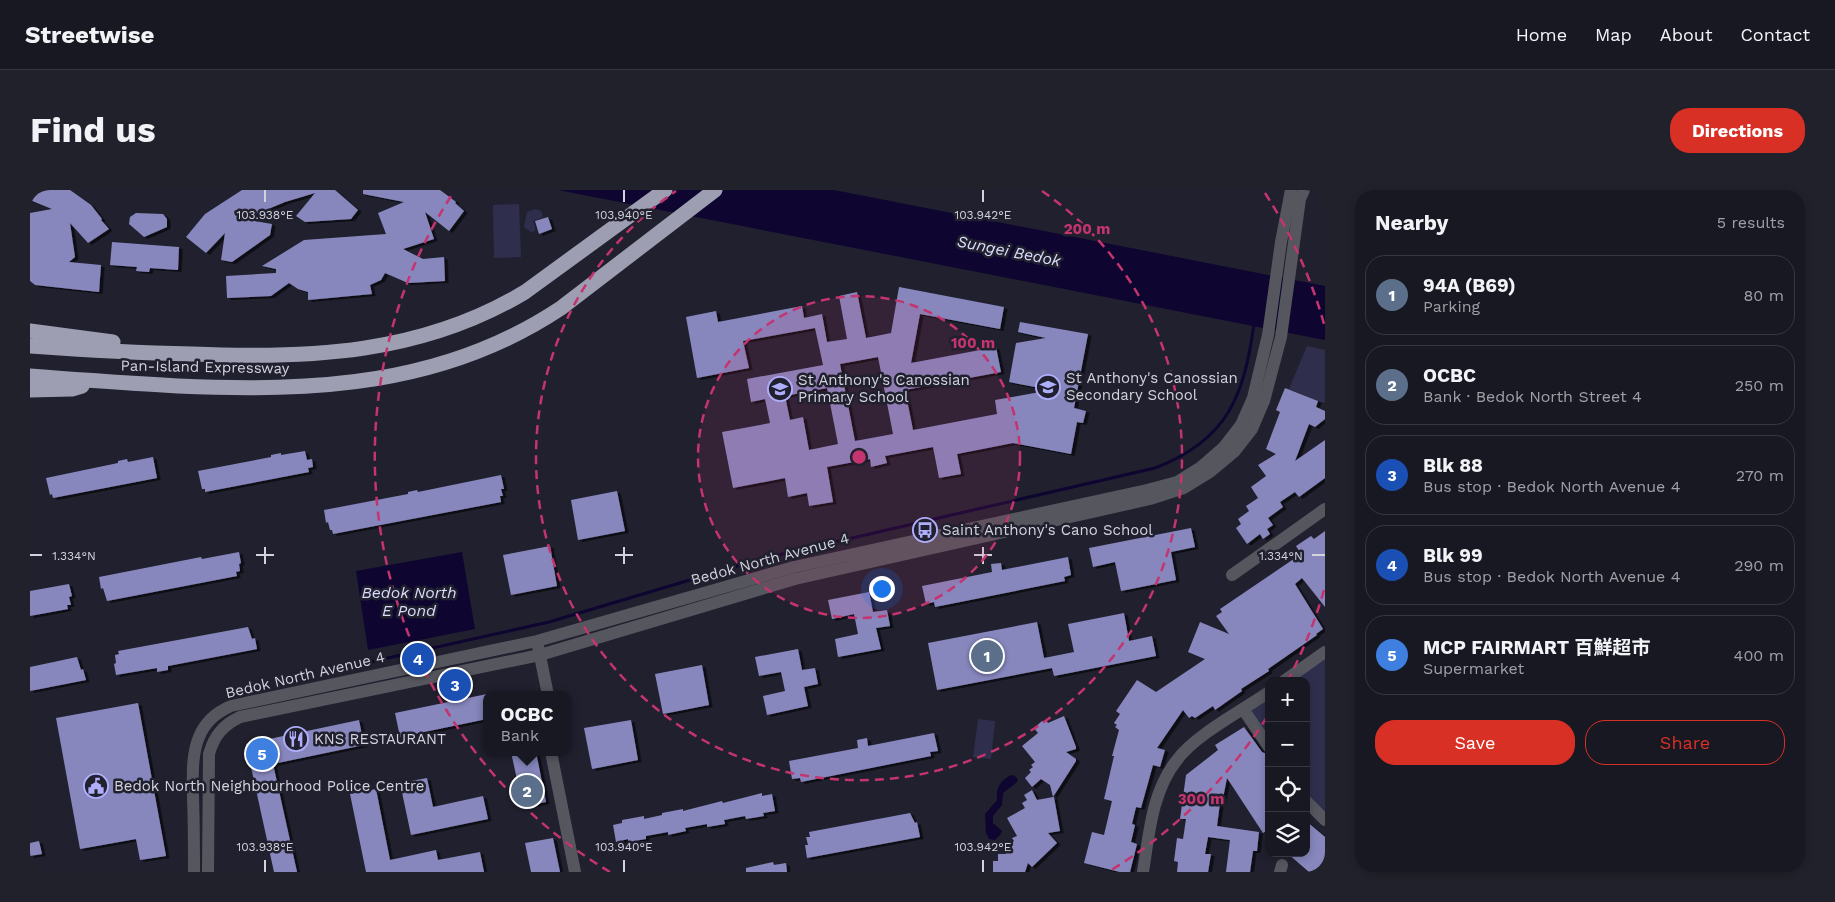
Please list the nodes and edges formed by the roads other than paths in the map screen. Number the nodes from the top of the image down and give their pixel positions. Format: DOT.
graph roads {
  1 [pos="665,190"];
  2 [pos="715,190"];
  3 [pos="1291,190"];
  4 [pos="1304,190"];
  5 [pos="1283,270"];
  6 [pos="30,331"];
  7 [pos="1275,336"];
  8 [pos="30,346"];
  9 [pos="224,356"];
  10 [pos="30,376"];
  11 [pos="95,382"];
  12 [pos="30,390"];
  13 [pos="1325,509"];
  14 [pos="1232,575"];
  15 [pos="533,642"];
  16 [pos="1325,652"];
  17 [pos="536,656"];
  18 [pos="1290,677"];
  19 [pos="539,691"];
  20 [pos="547,691"];
  21 [pos="1265,695"];
  22 [pos="1243,709"];
  23 [pos="1265,741"];
  24 [pos="552,756"];
  25 [pos="561,756"];
  26 [pos="1310,805"];
  27 [pos="1325,820"];
  28 [pos="194,872"];
  29 [pos="208,872"];
  30 [pos="576,872"];
  31 [pos="584,872"];
  32 [pos="1143,872"];
  1 -- 9 [label="highway, Pan-Island Expressway"];
  2 -- 11 [label="highway, Pan-Island Expressway"];
  3 -- 5 [label="street, Bedok North Avenue 4"];
  4 -- 5 [label="street, Bedok North Avenue 4"];
  5 -- 7 [label="street, Bedok North Avenue 4"];
  6 -- 9 [label="highway"];
  7 -- 15 [label="street, Bedok North Avenue 4"];
  7 -- 17 [label="street, Bedok North Avenue 4"];
  8 -- 9 [label="highway, Pan-Island Expressway"];
  10 -- 11 [label="highway, Pan-Island Expressway"];
  11 -- 12 [label="highway"];
  13 -- 14 [label="street"];
  15 -- 17 [label="street"];
  15 -- 28 [label="street, Bedok North Avenue 4"];
  16 -- 18 [label="street"];
  17 -- 19 [label="street"];
  17 -- 20 [label="street"];
  17 -- 29 [label="street, Bedok North Avenue 4"];
  21 -- 22 [label="street"];
  22 -- 23 [label="street"];
  22 -- 32 [label="street"];
  24 -- 30 [label="street"];
  25 -- 31 [label="street"];
  26 -- 27 [label="street"];
}
